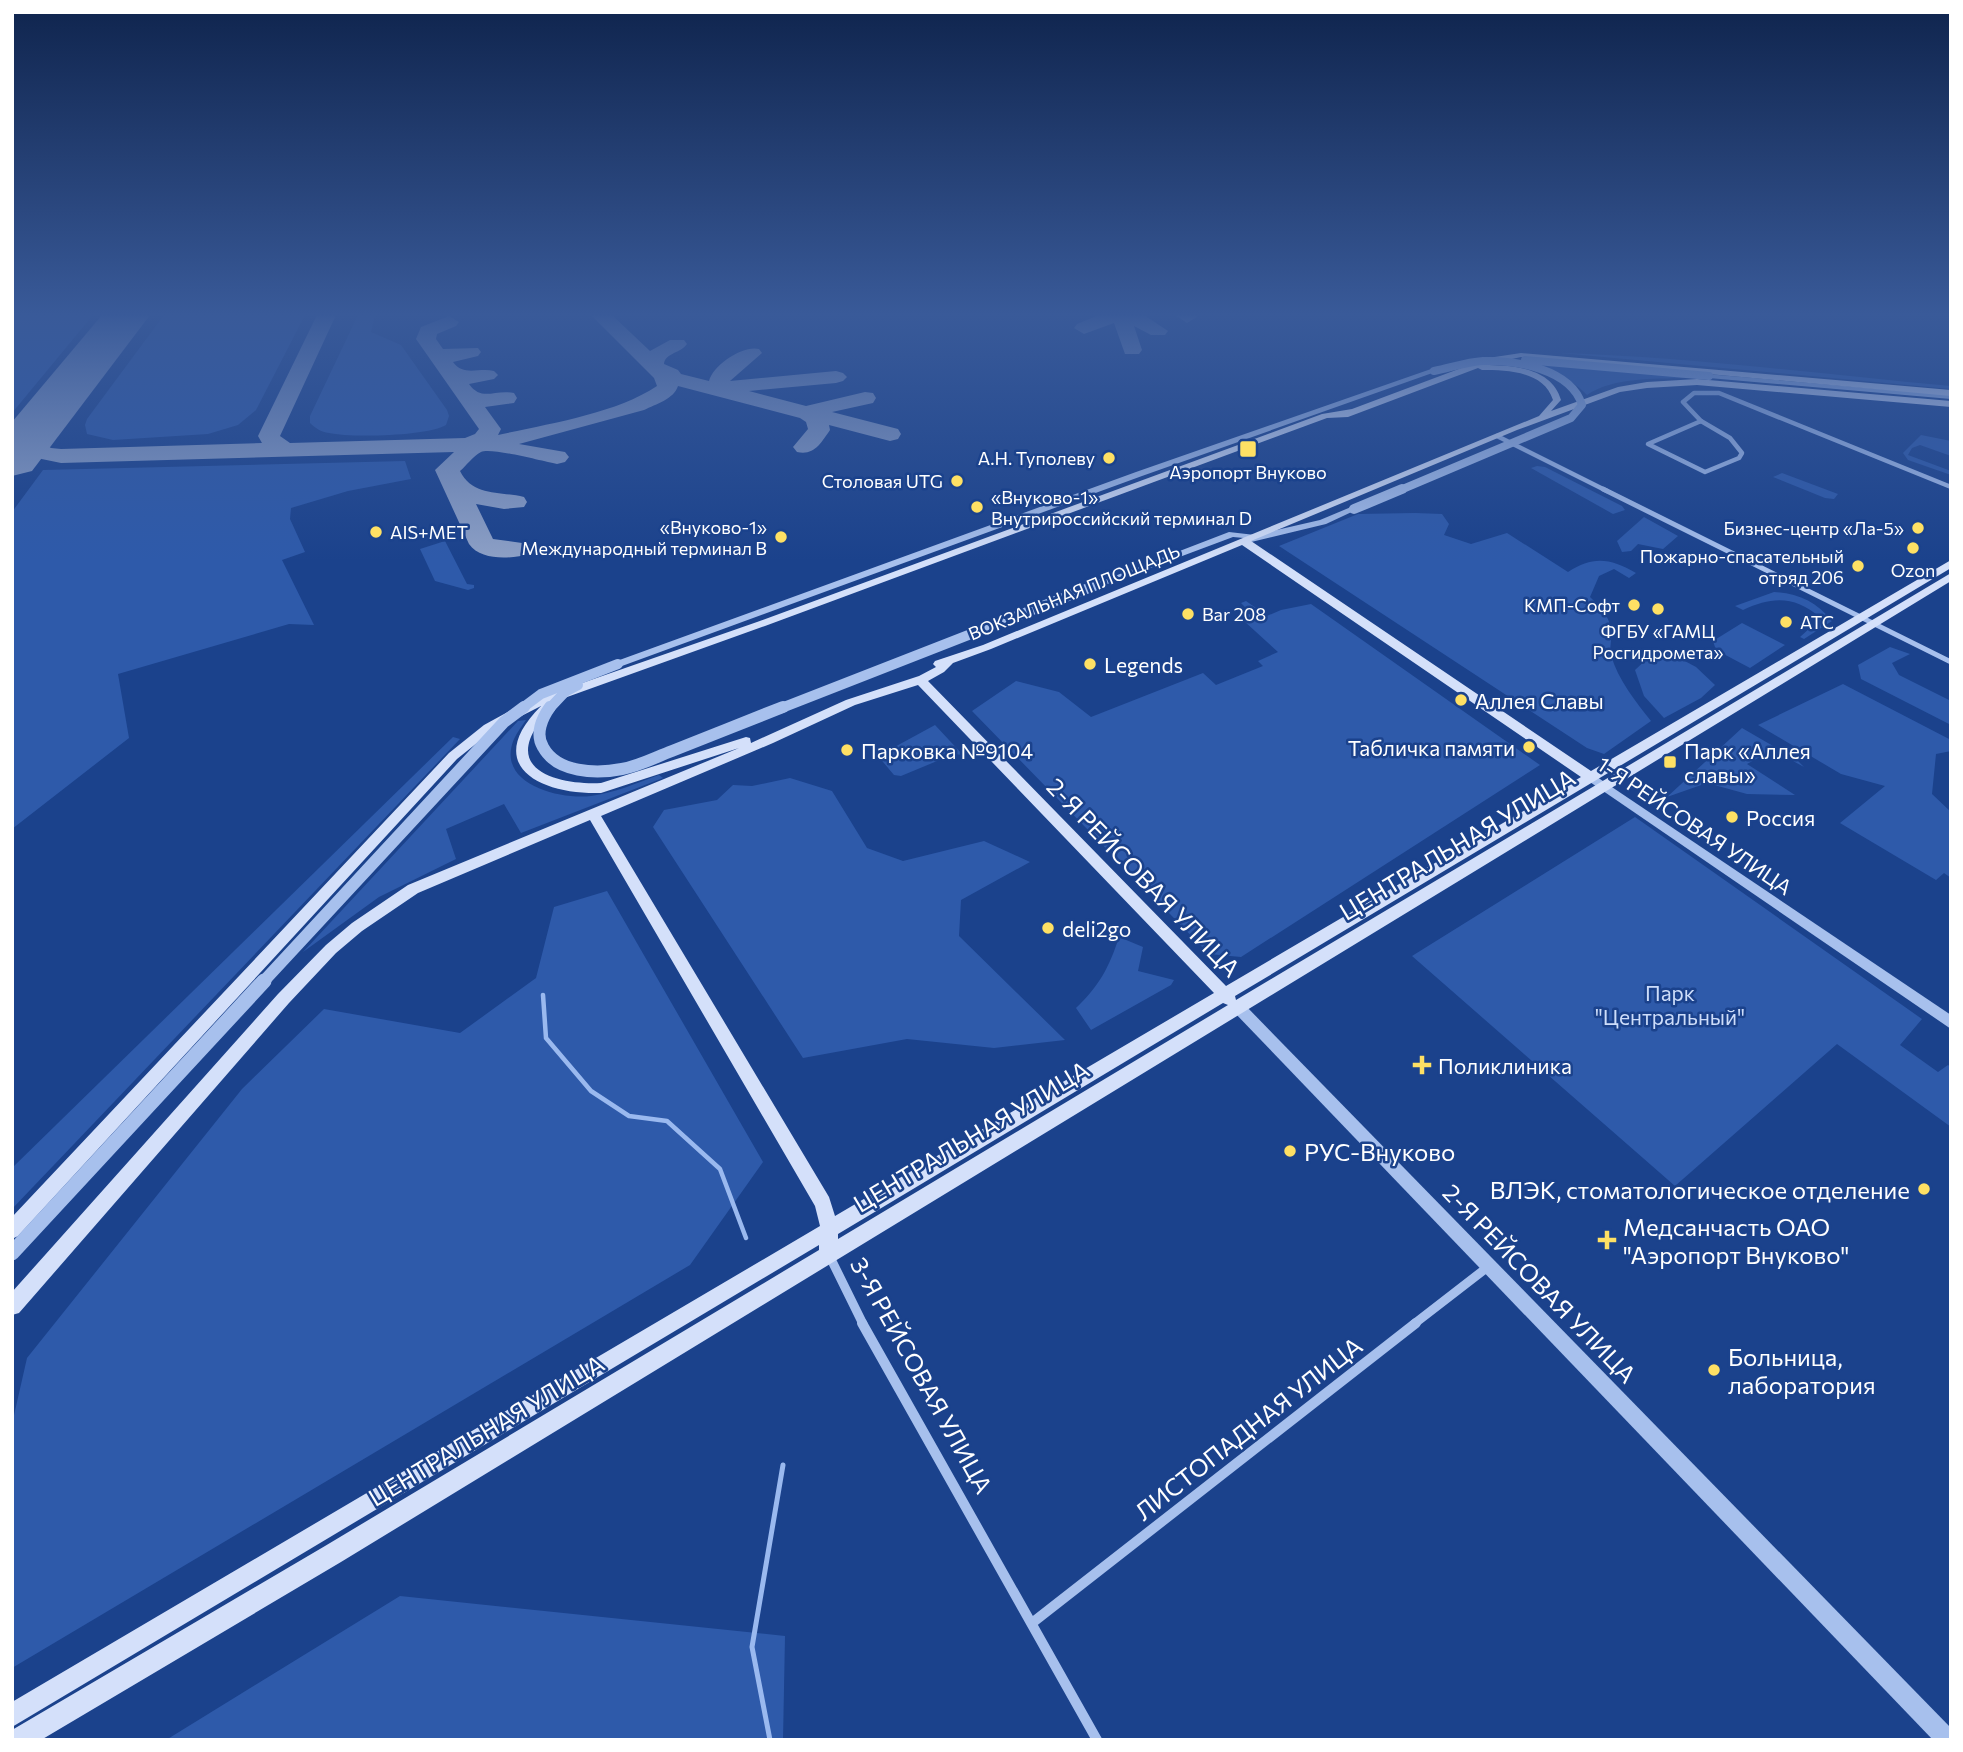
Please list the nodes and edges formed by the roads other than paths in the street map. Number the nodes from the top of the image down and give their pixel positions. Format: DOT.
graph roads {
  1 [pos="1362,397"];
  2 [pos="1393,397"];
  3 [pos="1557,397"];
  4 [pos="1580,397"];
  5 [pos="1600,397"];
  6 [pos="1688,397"];
  7 [pos="1733,397"];
  8 [pos="1864,397"];
  9 [pos="1951,404"];
  10 [pos="1540,418"];
  11 [pos="1701,421"];
  12 [pos="1497,436"];
  13 [pos="1145,486"];
  14 [pos="1951,487"];
  15 [pos="1248,539"];
  16 [pos="971,545"];
  17 [pos="965,556"];
  18 [pos="1951,563"];
  19 [pos="1951,576"];
  20 [pos="1867,619"];
  21 [pos="761,624"];
  22 [pos="1951,662"];
  23 [pos="947,663"];
  24 [pos="618,664"];
  25 [pos="920,680"];
  26 [pos="878,692"];
  27 [pos="563,694"];
  28 [pos="809,721"];
  29 [pos="1591,777"];
  30 [pos="1604,786"];
  31 [pos="593,813"];
  32 [pos="1224,993"];
  33 [pos="1238,1007"];
  34 [pos="1951,1023"];
  35 [pos="829,1227"];
  36 [pos="12,1230"];
  37 [pos="12,1253"];
  38 [pos="828,1253"];
  39 [pos="1490,1265"];
  40 [pos="12,1306"];
  41 [pos="1032,1623"];
  42 [pos="12,1715"];
  43 [pos="18,1740"];
  44 [pos="1097,1740"];
  45 [pos="1948,1740"];
  1 -- 24 [label="street"];
  2 -- 13 [label="main road"];
  3 -- 10 [label="main road"];
  4 -- 15 [label="street, bridge"];
  5 -- 10 [label="main road, ВОКЗАЛЬНАЯ ПЛОЩАДЬ"];
  6 -- 11 [label="street"];
  7 -- 14 [label="street"];
  8 -- 9 [label="main road, ВОКЗАЛЬНАЯ ПЛОЩАДЬ"];
  10 -- 12 [label="main road, ВОКЗАЛЬНАЯ ПЛОЩАДЬ"];
  11 -- 11 [label="street"];
  12 -- 15 [label="main road, ВОКЗАЛЬНАЯ ПЛОЩАДЬ"];
  12 -- 20 [label="street"];
  13 -- 16 [label="main road"];
  13 -- 17 [label="main road"];
  15 -- 23 [label="main road, ВОКЗАЛЬНАЯ ПЛОЩАДЬ"];
  15 -- 24 [label="street, bridge"];
  15 -- 29 [label="main road, 1-Я РЕЙСОВАЯ УЛИЦА"];
  16 -- 17 [label="main road"];
  16 -- 21 [label="main road"];
  17 -- 21 [label="main road"];
  18 -- 20 [label="main road, ЦЕНТРАЛЬНАЯ УЛИЦА"];
  19 -- 20 [label="main road, ЦЕНТРАЛЬНАЯ УЛИЦА"];
  20 -- 22 [label="street"];
  20 -- 29 [label="main road, ЦЕНТРАЛЬНАЯ УЛИЦА"];
  20 -- 30 [label="main road, ЦЕНТРАЛЬНАЯ УЛИЦА"];
  21 -- 27 [label="main road"];
  23 -- 25 [label="main road, ВОКЗАЛЬНАЯ ПЛОЩАДЬ"];
  23 -- 26 [label="main road, ВОКЗАЛЬНАЯ ПЛОЩАДЬ"];
  24 -- 37 [label="street, bridge"];
  25 -- 26 [label="main road, ВОКЗАЛЬНАЯ ПЛОЩАДЬ"];
  25 -- 32 [label="main road, 2-Я РЕЙСОВАЯ УЛИЦА"];
  26 -- 28 [label="main road, ВОКЗАЛЬНАЯ ПЛОЩАДЬ"];
  27 -- 28 [label="main road"];
  27 -- 36 [label="main road"];
  28 -- 31 [label="main road, ВОКЗАЛЬНАЯ ПЛОЩАДЬ"];
  29 -- 30 [label="street, 1-Я РЕЙСОВАЯ УЛИЦА"];
  29 -- 32 [label="main road, ЦЕНТРАЛЬНАЯ УЛИЦА"];
  30 -- 33 [label="main road, ЦЕНТРАЛЬНАЯ УЛИЦА"];
  30 -- 34 [label="street, 1-Я РЕЙСОВАЯ УЛИЦА"];
  31 -- 35 [label="main road, 3-Я РЕЙСОВАЯ УЛИЦА"];
  31 -- 40 [label="main road, ВОКЗАЛЬНАЯ ПЛОЩАДЬ"];
  32 -- 33 [label="main road, 2-Я РЕЙСОВАЯ УЛИЦА"];
  32 -- 35 [label="main road, ЦЕНТРАЛЬНАЯ УЛИЦА"];
  33 -- 38 [label="main road, ЦЕНТРАЛЬНАЯ УЛИЦА"];
  33 -- 39 [label="street, 2-Я РЕЙСОВАЯ УЛИЦА"];
  35 -- 38 [label="main road, 3-Я РЕЙСОВАЯ УЛИЦА"];
  35 -- 42 [label="main road, ЦЕНТРАЛЬНАЯ УЛИЦА"];
  38 -- 41 [label="street, 3-Я РЕЙСОВАЯ УЛИЦА"];
  38 -- 43 [label="main road, ЦЕНТРАЛЬНАЯ УЛИЦА"];
  39 -- 41 [label="street, ЛИСТОПАДНАЯ УЛИЦА"];
  39 -- 45 [label="street, 2-Я РЕЙСОВАЯ УЛИЦА"];
  41 -- 44 [label="street, 3-Я РЕЙСОВАЯ УЛИЦА"];
}
